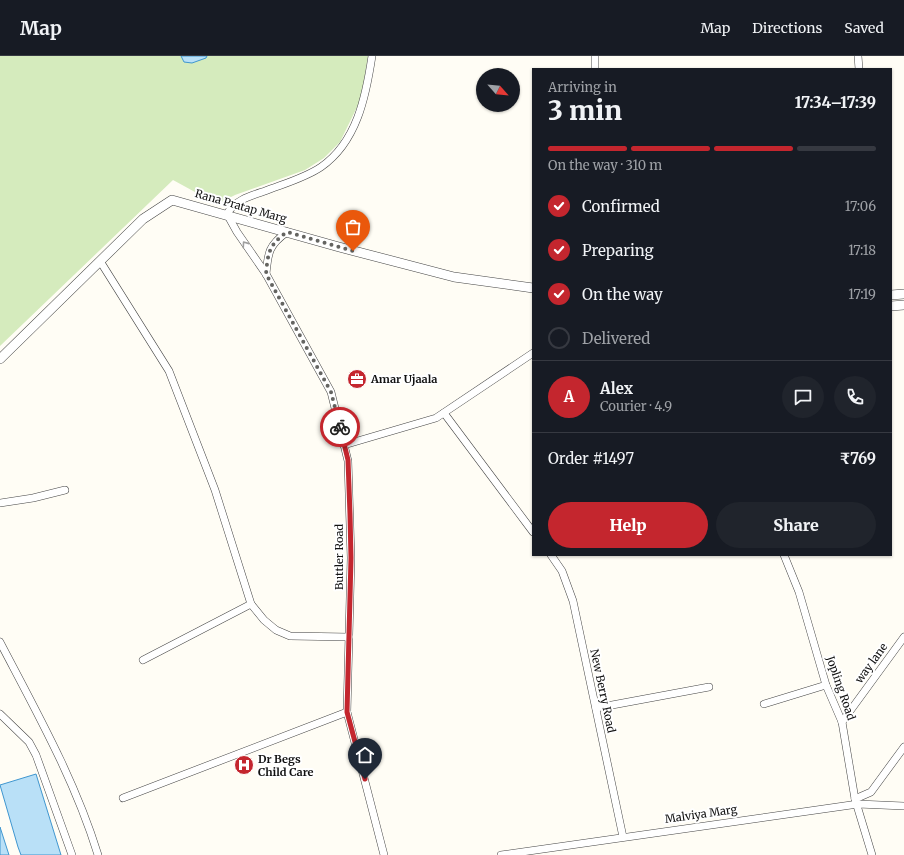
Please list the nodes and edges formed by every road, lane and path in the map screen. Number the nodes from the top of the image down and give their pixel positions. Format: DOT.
graph roads {
  1 [pos="372,56"];
  2 [pos="595,56"];
  3 [pos="858,56"];
  4 [pos="595,68"];
  5 [pos="859,68"];
  6 [pos="227,214"];
  7 [pos="287,232"];
  8 [pos="100,260"];
  9 [pos="266,274"];
  10 [pos="532,288"];
  11 [pos="904,294"];
  12 [pos="892,295"];
  13 [pos="904,305"];
  14 [pos="892,306"];
  15 [pos="532,354"];
  16 [pos="0,359"];
  17 [pos="444,413"];
  18 [pos="344,445"];
  19 [pos="65,490"];
  20 [pos="0,503"];
  21 [pos="532,531"];
  22 [pos="552,556"];
  23 [pos="784,556"];
  24 [pos="251,604"];
  25 [pos="349,637"];
  26 [pos="904,637"];
  27 [pos="0,642"];
  28 [pos="143,660"];
  29 [pos="826,685"];
  30 [pos="709,687"];
  31 [pos="764,704"];
  32 [pos="596,708"];
  33 [pos="347,712"];
  34 [pos="0,714"];
  35 [pos="842,722"];
  36 [pos="904,747"];
  37 [pos="123,798"];
  38 [pos="857,802"];
  39 [pos="904,806"];
  40 [pos="623,837"];
  41 [pos="72,855"];
  42 [pos="98,855"];
  43 [pos="384,855"];
  44 [pos="501,855"];
  45 [pos="872,855"];
  1 -- 6 [label="street"];
  2 -- 4 [label="street"];
  3 -- 5 [label="street"];
  6 -- 7 [label="street, Rana Pratap Marg"];
  6 -- 8 [label="street, Rana Pratap Marg"];
  9 -- 6 [label="street, Buttler Road, one-way"];
  7 -- 9 [label="street"];
  7 -- 10 [label="street, Rana Pratap Marg"];
  8 -- 16 [label="street, Rana Pratap Marg"];
  8 -- 24 [label="street"];
  9 -- 18 [label="street, Buttler Road"];
  11 -- 12 [label="street"];
  13 -- 14 [label="street"];
  15 -- 17 [label="street"];
  17 -- 18 [label="street"];
  17 -- 21 [label="street"];
  18 -- 25 [label="street, Buttler Road"];
  19 -- 20 [label="street"];
  22 -- 32 [label="street, New Berry Road"];
  23 -- 29 [label="street, Jopling Road"];
  24 -- 25 [label="street"];
  24 -- 28 [label="street"];
  25 -- 33 [label="street, Buttler Road"];
  26 -- 35 [label="street, way lane"];
  27 -- 42 [label="street"];
  29 -- 31 [label="street"];
  29 -- 35 [label="street, Jopling Road"];
  30 -- 32 [label="street"];
  32 -- 40 [label="street, New Berry Road"];
  33 -- 37 [label="street"];
  33 -- 43 [label="street, Buttler Road"];
  34 -- 41 [label="street"];
  35 -- 38 [label="street, Jopling Road"];
  36 -- 38 [label="street"];
  38 -- 39 [label="street, Malviya Marg"];
  38 -- 40 [label="street, Malviya Marg"];
  38 -- 45 [label="street, Jopling Road"];
  40 -- 44 [label="street, Malviya Marg"];
}
